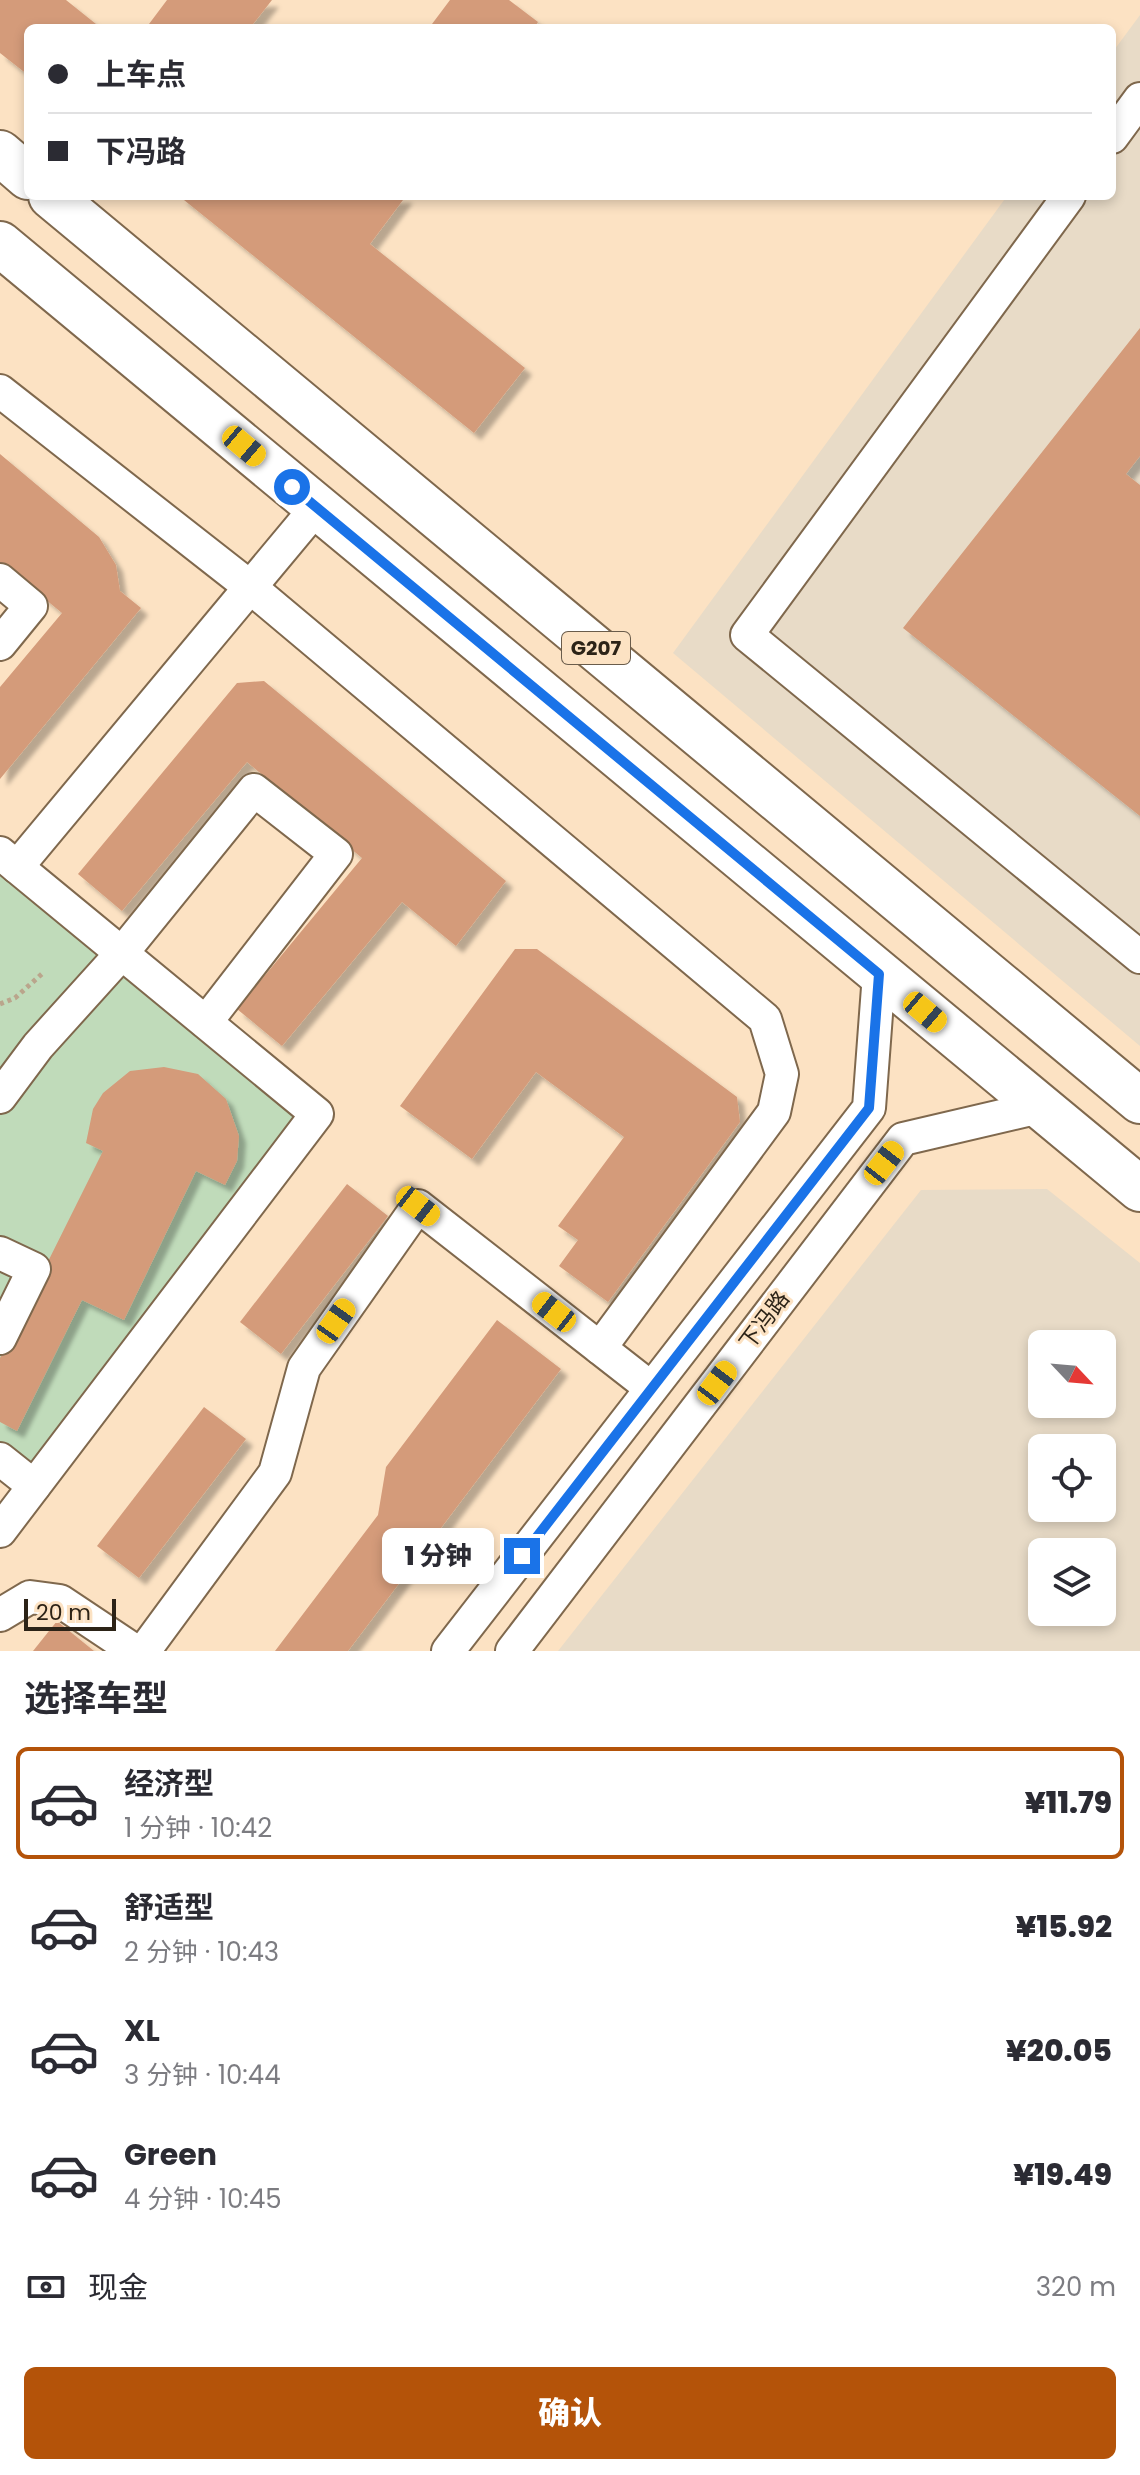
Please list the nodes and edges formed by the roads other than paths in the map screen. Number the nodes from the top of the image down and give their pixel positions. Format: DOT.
graph roads {
  1 [pos="1140,99"];
  2 [pos="1116,132"];
  3 [pos="0,153"];
  4 [pos="24,174"];
  5 [pos="56,200"];
  6 [pos="1066,200"];
  7 [pos="0,244"];
  8 [pos="0,391"];
  9 [pos="317,507"];
  10 [pos="0,580"];
  11 [pos="250,587"];
  12 [pos="0,644"];
  13 [pos="8,860"];
  14 [pos="122,953"];
  15 [pos="1140,957"];
  16 [pos="879,974"];
  17 [pos="206,1022"];
  18 [pos="0,1097"];
  19 [pos="1140,1101"];
  20 [pos="1040,1107"];
  21 [pos="1140,1189"];
  22 [pos="0,1253"];
  23 [pos="0,1338"];
  24 [pos="600,1348"];
  25 [pos="651,1388"];
  26 [pos="0,1459"];
  27 [pos="34,1486"];
  28 [pos="0,1531"];
  29 [pos="0,1615"];
  30 [pos="135,1651"];
  31 [pos="144,1651"];
  32 [pos="448,1651"];
  33 [pos="512,1651"];
  1 -- 2 [label="street"];
  3 -- 4 [label="highway"];
  5 -- 19 [label="highway, G207"];
  6 -- 15 [label="street"];
  7 -- 9 [label="highway"];
  8 -- 11 [label="street"];
  9 -- 11 [label="street"];
  9 -- 16 [label="highway"];
  10 -- 12 [label="street"];
  11 -- 13 [label="street"];
  11 -- 24 [label="street"];
  13 -- 14 [label="street"];
  14 -- 17 [label="street"];
  14 -- 17 [label="street"];
  14 -- 18 [label="street"];
  16 -- 20 [label="highway"];
  16 -- 25 [label="street"];
  17 -- 27 [label="street"];
  20 -- 21 [label="highway"];
  20 -- 33 [label="street, 下冯路"];
  22 -- 23 [label="street"];
  24 -- 25 [label="street"];
  24 -- 31 [label="street"];
  25 -- 32 [label="street"];
  26 -- 27 [label="street"];
  27 -- 28 [label="street"];
  29 -- 30 [label="street"];
}
